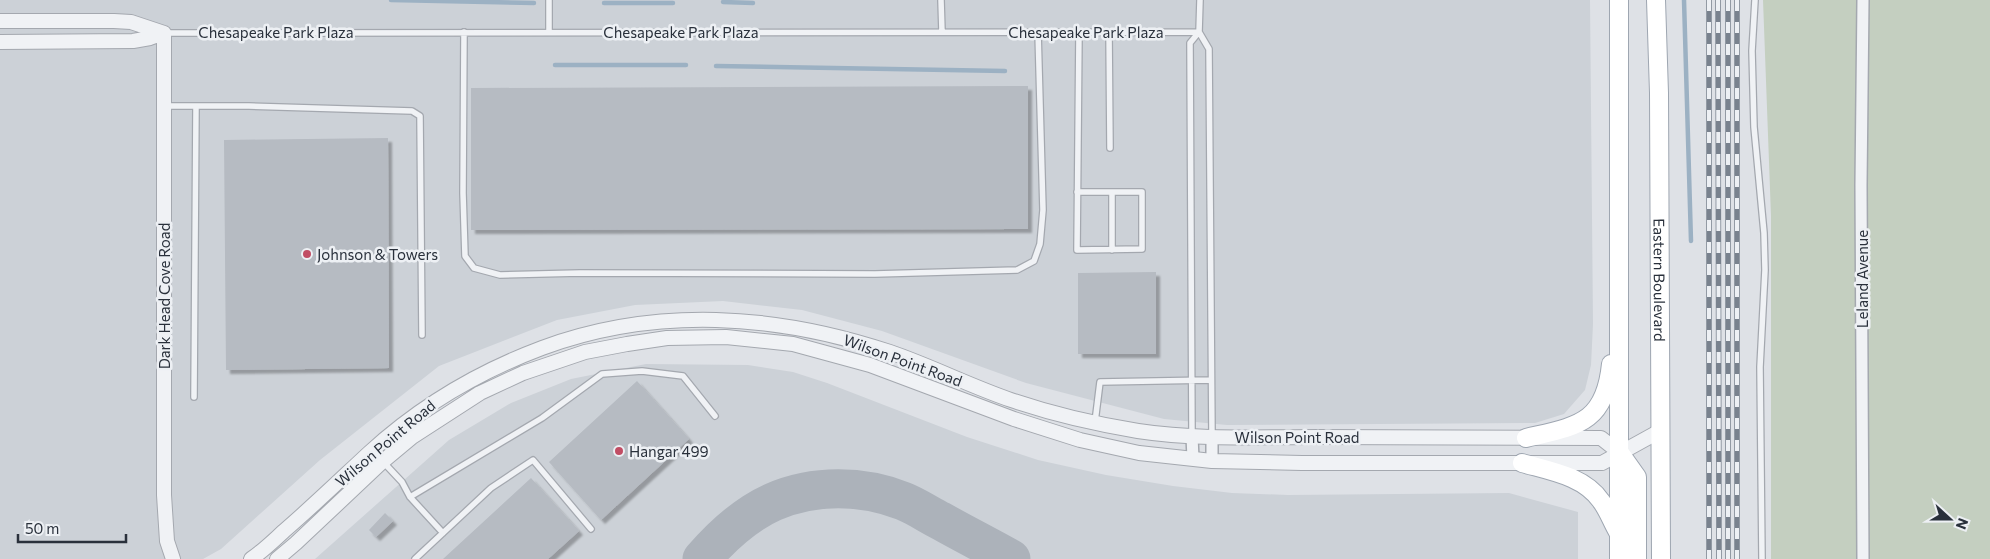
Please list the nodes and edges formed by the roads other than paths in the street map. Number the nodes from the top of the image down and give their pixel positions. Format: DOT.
graph roads {
  1 [pos="549,0"];
  2 [pos="941,0"];
  3 [pos="1200,0"];
  4 [pos="1620,0"];
  5 [pos="1656,0"];
  6 [pos="1755,0"];
  7 [pos="1863,0"];
  8 [pos="0,21"];
  9 [pos="464,32"];
  10 [pos="550,32"];
  11 [pos="942,32"];
  12 [pos="1038,32"];
  13 [pos="1079,32"];
  14 [pos="1109,32"];
  15 [pos="1199,32"];
  16 [pos="164,33"];
  17 [pos="0,42"];
  18 [pos="164,106"];
  19 [pos="196,106"];
  20 [pos="1110,148"];
  21 [pos="1077,192"];
  22 [pos="1112,192"];
  23 [pos="1112,250"];
  24 [pos="1620,284"];
  25 [pos="422,335"];
  26 [pos="1191,380"];
  27 [pos="1212,380"];
  28 [pos="194,397"];
  29 [pos="715,416"];
  30 [pos="1094,424"];
  31 [pos="1660,431"];
  32 [pos="1192,436"];
  33 [pos="1212,437"];
  34 [pos="1526,438"];
  35 [pos="372,450"];
  36 [pos="1620,453"];
  37 [pos="1193,459"];
  38 [pos="1212,461"];
  39 [pos="382,462"];
  40 [pos="1522,463"];
  41 [pos="410,498"];
  42 [pos="591,529"];
  43 [pos="442,533"];
  44 [pos="1619,535"];
  45 [pos="173,559"];
  46 [pos="251,559"];
  47 [pos="277,559"];
  48 [pos="415,559"];
  49 [pos="1619,559"];
  50 [pos="1637,559"];
  51 [pos="1661,559"];
  52 [pos="1762,559"];
  53 [pos="1863,559"];
  1 -- 10 [label="lane"];
  2 -- 11 [label="lane"];
  3 -- 15 [label="lane"];
  4 -- 24 [label="main road"];
  5 -- 31 [label="main road, Eastern Boulevard"];
  6 -- 52 [label="lane"];
  7 -- 53 [label="street, Leland Avenue"];
  8 -- 16 [label="street, Chesapeake Park Plaza"];
  9 -- 10 [label="lane, Chesapeake Park Plaza"];
  9 -- 12 [label="lane"];
  9 -- 16 [label="lane, Chesapeake Park Plaza"];
  10 -- 11 [label="lane, Chesapeake Park Plaza"];
  11 -- 12 [label="lane, Chesapeake Park Plaza"];
  12 -- 13 [label="lane, Chesapeake Park Plaza"];
  13 -- 14 [label="lane, Chesapeake Park Plaza"];
  13 -- 21 [label="lane"];
  14 -- 15 [label="lane, Chesapeake Park Plaza"];
  14 -- 20 [label="lane"];
  15 -- 26 [label="lane"];
  15 -- 27 [label="lane"];
  16 -- 17 [label="street, Chesapeake Park Plaza"];
  16 -- 18 [label="street, Dark Head Cove Road"];
  18 -- 19 [label="lane"];
  18 -- 45 [label="street, Dark Head Cove Road"];
  19 -- 25 [label="lane"];
  19 -- 28 [label="lane"];
  21 -- 22 [label="lane"];
  21 -- 23 [label="lane"];
  22 -- 23 [label="lane"];
  22 -- 23 [label="lane"];
  24 -- 34 [label="main road"];
  24 -- 36 [label="main road"];
  26 -- 27 [label="lane"];
  26 -- 30 [label="lane"];
  26 -- 32 [label="lane"];
  27 -- 33 [label="lane"];
  29 -- 41 [label="lane"];
  30 -- 32 [label="street, Wilson Point Road"];
  30 -- 35 [label="street, Wilson Point Road"];
  31 -- 36 [label="street, Wilson Point Road"];
  31 -- 51 [label="main road, Eastern Boulevard"];
  32 -- 33 [label="street, Wilson Point Road"];
  32 -- 37 [label="street"];
  33 -- 34 [label="street, Wilson Point Road"];
  33 -- 38 [label="street"];
  34 -- 36 [label="street, Wilson Point Road"];
  35 -- 39 [label="lane"];
  35 -- 46 [label="street, Wilson Point Road"];
  36 -- 40 [label="street, Wilson Point Road"];
  36 -- 44 [label="main road"];
  36 -- 50 [label="main road"];
  37 -- 38 [label="street, Wilson Point Road"];
  37 -- 39 [label="street, Wilson Point Road"];
  38 -- 40 [label="street, Wilson Point Road"];
  39 -- 41 [label="lane"];
  39 -- 47 [label="street, Wilson Point Road"];
  40 -- 44 [label="main road"];
  41 -- 43 [label="lane"];
  42 -- 43 [label="lane"];
  43 -- 48 [label="lane"];
  44 -- 49 [label="main road"];
}
